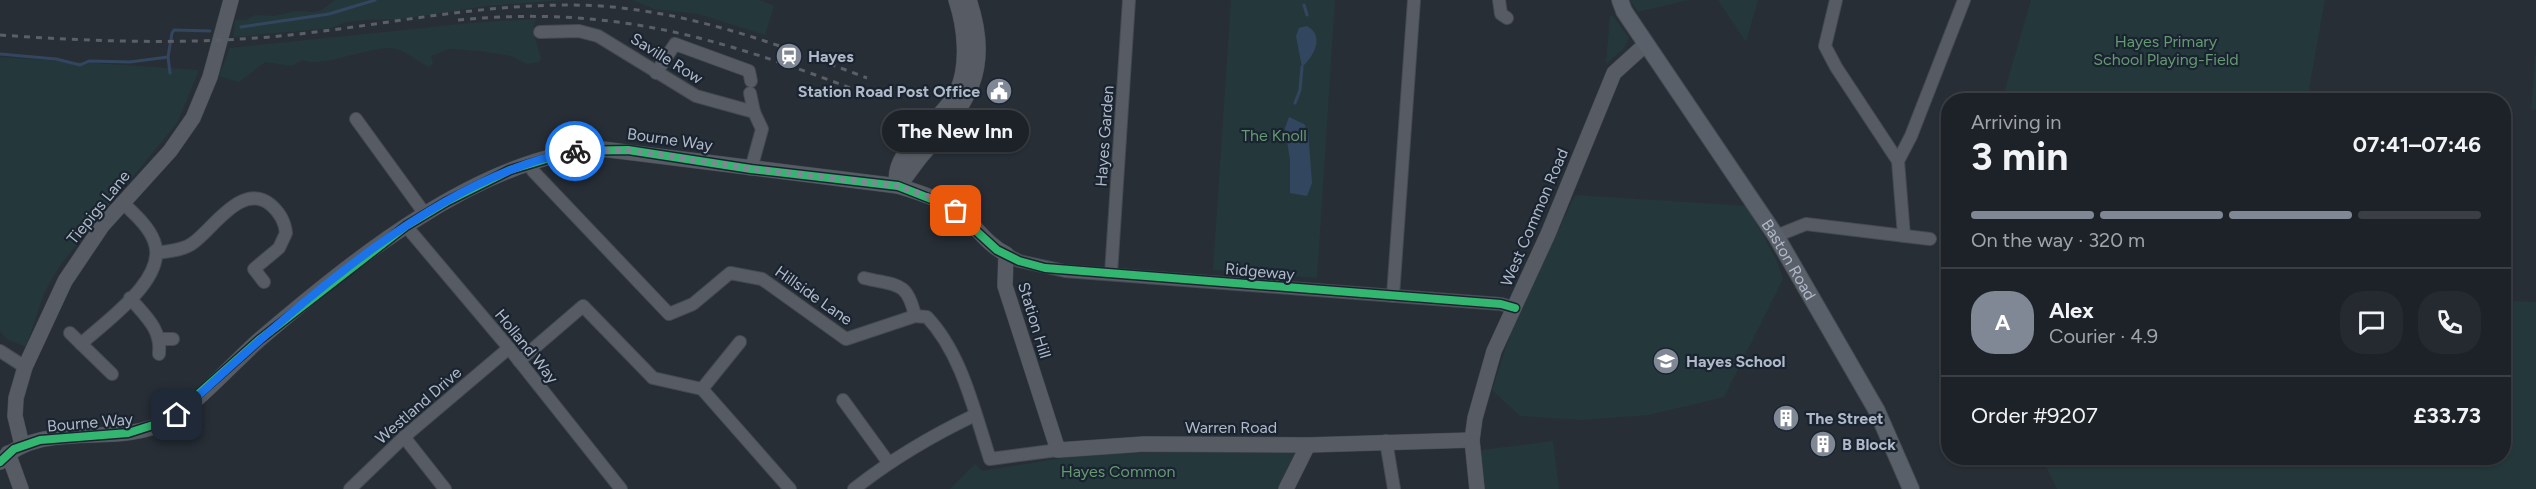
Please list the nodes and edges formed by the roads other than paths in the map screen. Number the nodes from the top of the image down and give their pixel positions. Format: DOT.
graph roads {
  1 [pos="231,0"];
  2 [pos="956,0"];
  3 [pos="969,0"];
  4 [pos="1130,0"];
  5 [pos="1414,0"];
  6 [pos="1499,0"];
  7 [pos="1620,0"];
  8 [pos="1836,0"];
  9 [pos="1964,0"];
  10 [pos="1506,18"];
  11 [pos="540,32"];
  12 [pos="1646,44"];
  13 [pos="656,73"];
  14 [pos="754,112"];
  15 [pos="356,119"];
  16 [pos="1898,161"];
  17 [pos="530,163"];
  18 [pos="752,169"];
  19 [pos="898,186"];
  20 [pos="122,202"];
  21 [pos="425,214"];
  22 [pos="406,226"];
  23 [pos="1776,236"];
  24 [pos="1904,236"];
  25 [pos="1930,239"];
  26 [pos="157,253"];
  27 [pos="1006,254"];
  28 [pos="1111,274"];
  29 [pos="864,278"];
  30 [pos="264,282"];
  31 [pos="1394,296"];
  32 [pos="130,298"];
  33 [pos="1515,308"];
  34 [pos="915,316"];
  35 [pos="70,333"];
  36 [pos="740,342"];
  37 [pos="81,344"];
  38 [pos="509,348"];
  39 [pos="0,351"];
  40 [pos="159,354"];
  41 [pos="519,361"];
  42 [pos="25,367"];
  43 [pos="112,374"];
  44 [pos="702,389"];
  45 [pos="843,400"];
  46 [pos="975,415"];
  47 [pos="404,437"];
  48 [pos="1472,440"];
  49 [pos="1386,441"];
  50 [pos="1308,445"];
  51 [pos="1058,450"];
  52 [pos="10,454"];
  53 [pos="888,462"];
  54 [pos="21,489"];
  55 [pos="350,489"];
  56 [pos="445,489"];
  57 [pos="621,489"];
  58 [pos="790,489"];
  59 [pos="854,489"];
  60 [pos="1286,489"];
  61 [pos="1394,489"];
  62 [pos="1477,489"];
  63 [pos="1911,489"];
  1 -- 20 [label="street, Tiepigs Lane"];
  2 -- 19 [label="street"];
  3 -- 19 [label="street"];
  4 -- 28 [label="street, Hayes Garden"];
  5 -- 31 [label="street"];
  6 -- 10 [label="street"];
  7 -- 12 [label="main road, Baston Road"];
  8 -- 16 [label="street"];
  9 -- 16 [label="street"];
  11 -- 13 [label="street, Saville Row"];
  12 -- 23 [label="main road, Baston Road"];
  12 -- 33 [label="street, West Common Road"];
  13 -- 14 [label="street, Saville Row"];
  13 -- 14 [label="street"];
  14 -- 18 [label="street"];
  15 -- 21 [label="street"];
  16 -- 24 [label="street"];
  17 -- 18 [label="street, Bourne Way"];
  17 -- 21 [label="street, Bourne Way"];
  17 -- 34 [label="street, Hillside Lane"];
  18 -- 19 [label="street, Bourne Way"];
  19 -- 27 [label="street"];
  20 -- 26 [label="street"];
  20 -- 42 [label="street, Tiepigs Lane"];
  21 -- 22 [label="street, Bourne Way"];
  22 -- 38 [label="street, Holland Way"];
  22 -- 52 [label="street, Bourne Way"];
  23 -- 24 [label="street"];
  23 -- 63 [label="main road, Baston Road"];
  24 -- 25 [label="street"];
  26 -- 30 [label="street"];
  26 -- 32 [label="street"];
  27 -- 28 [label="street, Ridgeway"];
  27 -- 51 [label="street, Station Hill"];
  28 -- 31 [label="street, Ridgeway"];
  29 -- 34 [label="street"];
  31 -- 33 [label="street, Ridgeway"];
  32 -- 37 [label="street"];
  32 -- 40 [label="street"];
  33 -- 48 [label="street, West Common Road"];
  34 -- 46 [label="street"];
  35 -- 37 [label="street"];
  36 -- 44 [label="street"];
  37 -- 43 [label="street"];
  38 -- 41 [label="street, Holland Way"];
  38 -- 47 [label="street, Westland Drive"];
  39 -- 42 [label="street"];
  41 -- 44 [label="street"];
  41 -- 57 [label="street, Holland Way"];
  42 -- 52 [label="street, Tiepigs Lane"];
  44 -- 58 [label="street"];
  45 -- 53 [label="street"];
  46 -- 51 [label="street, Warren Road"];
  46 -- 53 [label="street"];
  47 -- 55 [label="street, Westland Drive"];
  47 -- 56 [label="street"];
  48 -- 49 [label="street, Warren Road"];
  48 -- 62 [label="street, West Common Road"];
  49 -- 50 [label="street, Warren Road"];
  49 -- 61 [label="street"];
  50 -- 51 [label="street, Warren Road"];
  50 -- 60 [label="street"];
  52 -- 54 [label="street, Tiepigs Lane"];
  53 -- 59 [label="street"];
}
